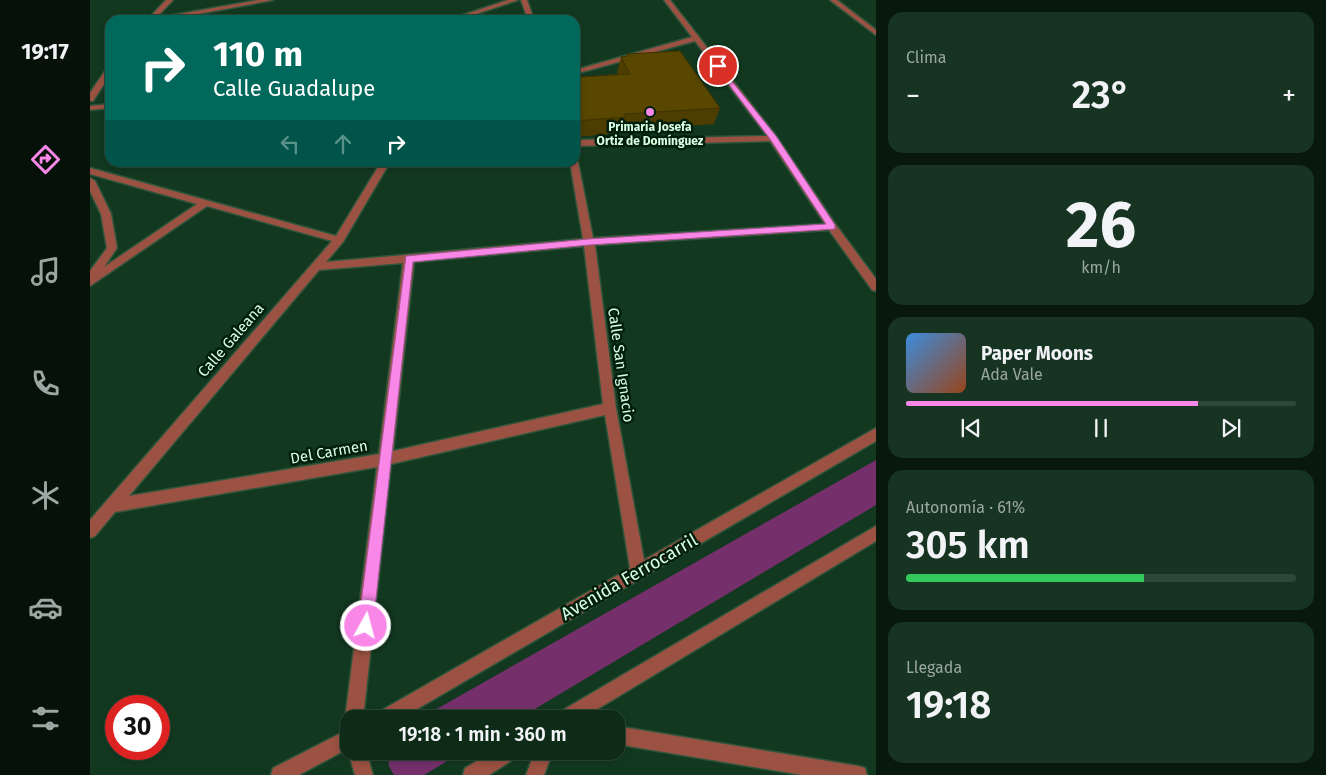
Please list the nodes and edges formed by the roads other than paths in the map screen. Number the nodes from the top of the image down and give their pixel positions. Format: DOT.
graph roads {
  1 [pos="170,0"];
  2 [pos="270,0"];
  3 [pos="515,0"];
  4 [pos="524,0"];
  5 [pos="667,0"];
  6 [pos="833,0"];
  7 [pos="472,13"];
  8 [pos="156,15"];
  9 [pos="182,15"];
  10 [pos="529,15"];
  11 [pos="876,34"];
  12 [pos="696,38"];
  13 [pos="580,71"];
  14 [pos="103,78"];
  15 [pos="90,99"];
  16 [pos="105,106"];
  17 [pos="90,108"];
  18 [pos="774,138"];
  19 [pos="580,144"];
  20 [pos="383,167"];
  21 [pos="575,167"];
  22 [pos="90,171"];
  23 [pos="90,181"];
  24 [pos="205,203"];
  25 [pos="832,227"];
  26 [pos="339,240"];
  27 [pos="589,242"];
  28 [pos="409,259"];
  29 [pos="315,267"];
  30 [pos="90,281"];
  31 [pos="876,287"];
  32 [pos="610,408"];
  33 [pos="876,434"];
  34 [pos="386,459"];
  35 [pos="111,506"];
  36 [pos="90,531"];
  37 [pos="876,533"];
  38 [pos="638,572"];
  39 [pos="355,710"];
  40 [pos="399,710"];
  41 [pos="579,710"];
  42 [pos="625,736"];
  43 [pos="340,743"];
  44 [pos="360,760"];
  45 [pos="496,760"];
  46 [pos="541,760"];
  47 [pos="280,775"];
  48 [pos="364,775"];
  49 [pos="472,775"];
  50 [pos="535,775"];
  51 [pos="858,775"];
  1 -- 8 [label="street"];
  2 -- 9 [label="street"];
  3 -- 7 [label="street"];
  4 -- 10 [label="street"];
  5 -- 12 [label="street"];
  6 -- 11 [label="street"];
  12 -- 13 [label="street"];
  12 -- 18 [label="street"];
  14 -- 15 [label="street"];
  16 -- 17 [label="street"];
  18 -- 19 [label="street"];
  18 -- 25 [label="street"];
  20 -- 26 [label="street, Calle Galeana"];
  21 -- 27 [label="street, Calle San Ignacio"];
  22 -- 24 [label="street"];
  23 -- 30 [label="street"];
  24 -- 26 [label="street"];
  24 -- 30 [label="street"];
  25 -- 27 [label="street"];
  25 -- 31 [label="street"];
  26 -- 29 [label="street, Calle Galeana"];
  27 -- 28 [label="street"];
  27 -- 32 [label="street, Calle San Ignacio"];
  28 -- 29 [label="street"];
  28 -- 34 [label="street"];
  29 -- 35 [label="street, Calle Galeana"];
  32 -- 34 [label="street, Del Carmen"];
  32 -- 38 [label="street, Calle San Ignacio"];
  33 -- 38 [label="street, Avenida Ferrocarril"];
  34 -- 35 [label="street, Del Carmen"];
  34 -- 39 [label="street"];
  35 -- 36 [label="street, Calle Galeana"];
  37 -- 41 [label="street"];
  38 -- 40 [label="street, Avenida Ferrocarril"];
  42 -- 51 [label="street"];
  43 -- 47 [label="street"];
  44 -- 48 [label="street"];
  45 -- 49 [label="street"];
  46 -- 50 [label="street"];
}
